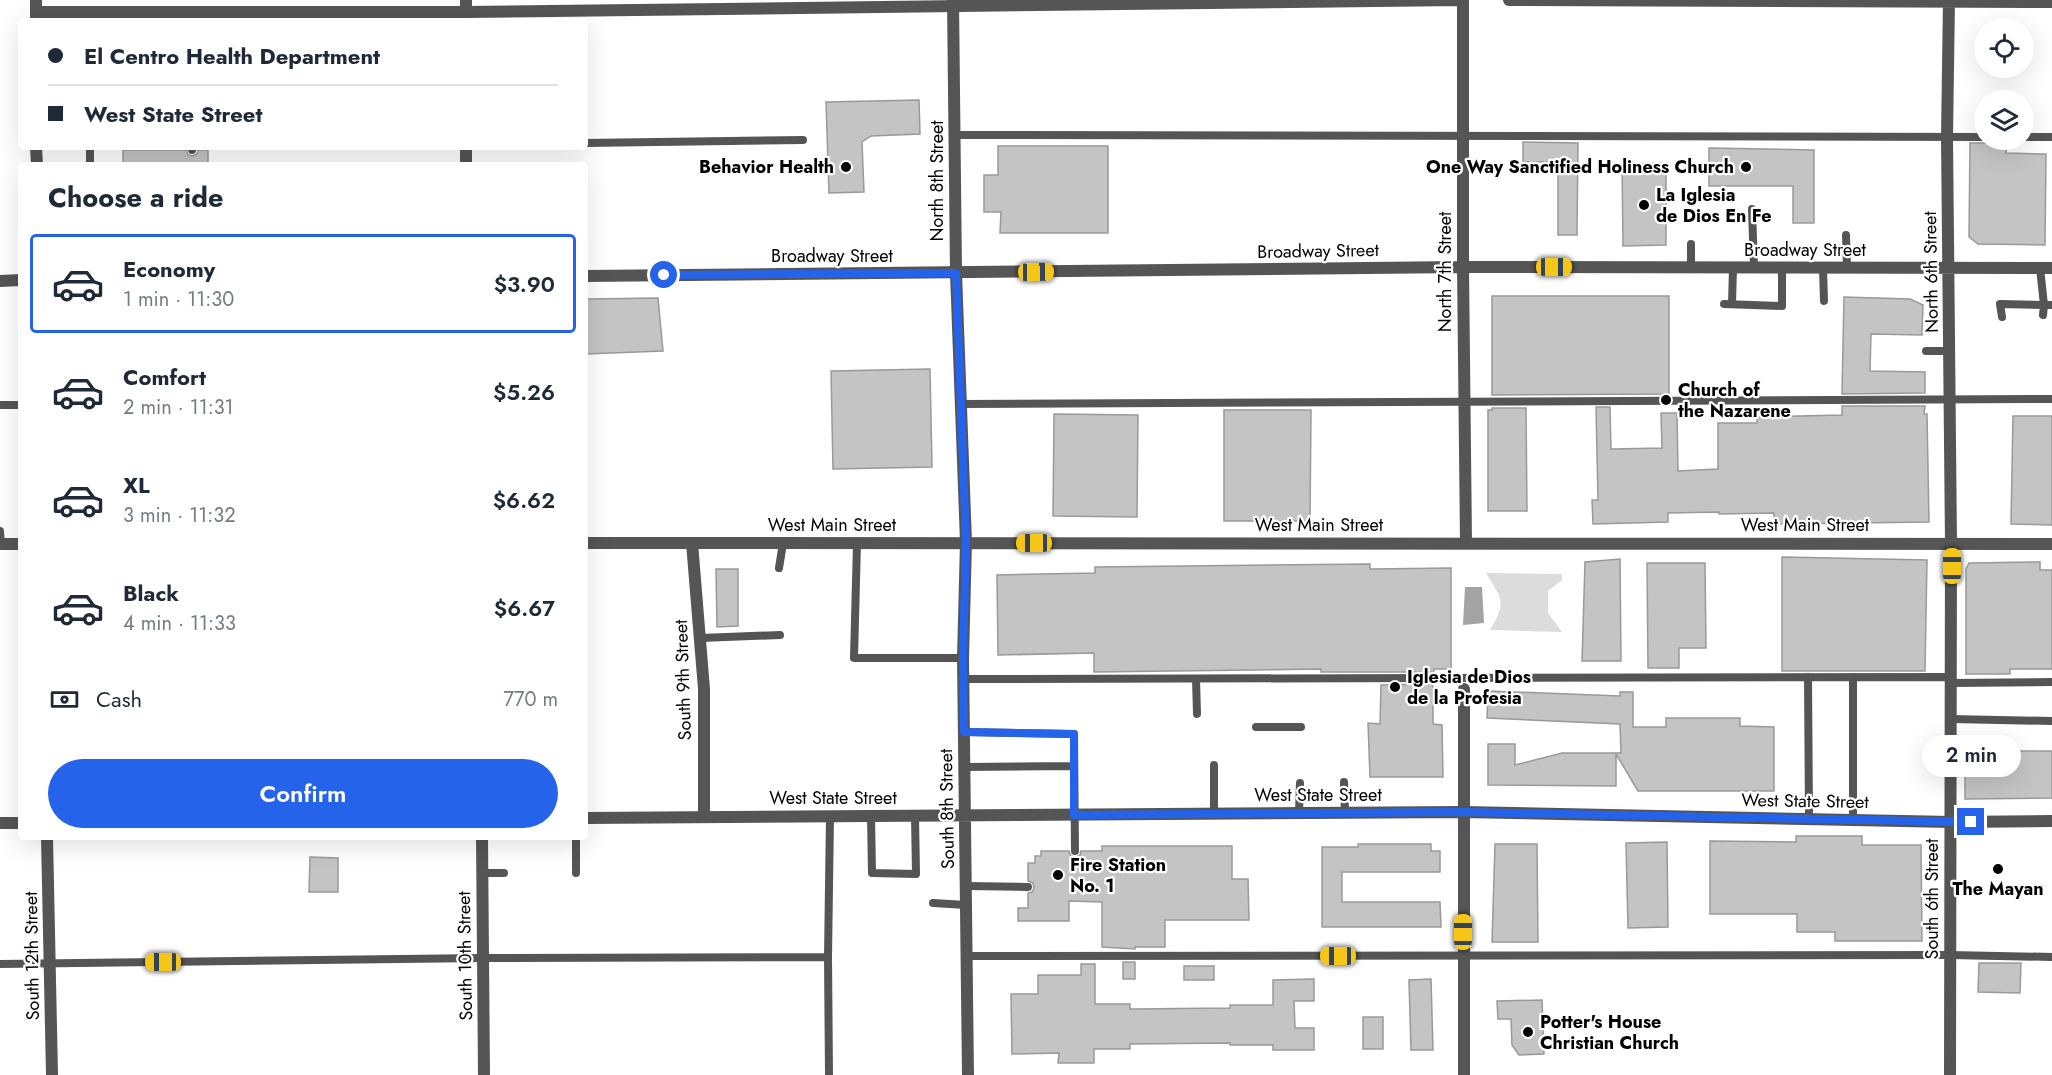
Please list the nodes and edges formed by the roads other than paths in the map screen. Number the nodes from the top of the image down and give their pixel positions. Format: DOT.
graph roads {
  1 [pos="1461,0"];
  2 [pos="1509,0"];
  3 [pos="1948,0"];
  4 [pos="2052,2"];
  5 [pos="953,3"];
  6 [pos="809,4"];
  7 [pos="36,11"];
  8 [pos="466,11"];
  9 [pos="1463,134"];
  10 [pos="955,135"];
  11 [pos="1947,136"];
  12 [pos="1974,136"];
  13 [pos="2034,136"];
  14 [pos="2052,136"];
  15 [pos="803,140"];
  16 [pos="588,143"];
  17 [pos="1752,209"];
  18 [pos="1846,235"];
  19 [pos="1691,244"];
  20 [pos="1462,267"];
  21 [pos="1691,268"];
  22 [pos="1733,268"];
  23 [pos="1754,268"];
  24 [pos="1782,268"];
  25 [pos="1823,268"];
  26 [pos="1847,268"];
  27 [pos="1950,268"];
  28 [pos="2046,268"];
  29 [pos="956,273"];
  30 [pos="588,276"];
  31 [pos="18,280"];
  32 [pos="0,281"];
  33 [pos="1824,301"];
  34 [pos="2046,308"];
  35 [pos="2002,317"];
  36 [pos="1926,351"];
  37 [pos="1950,351"];
  38 [pos="1951,398"];
  39 [pos="2052,399"];
  40 [pos="1465,401"];
  41 [pos="960,404"];
  42 [pos="0,405"];
  43 [pos="18,405"];
  44 [pos="0,540"];
  45 [pos="966,542"];
  46 [pos="18,543"];
  47 [pos="588,543"];
  48 [pos="692,543"];
  49 [pos="783,543"];
  50 [pos="856,543"];
  51 [pos="1466,543"];
  52 [pos="1952,544"];
  53 [pos="2052,544"];
  54 [pos="779,568"];
  55 [pos="780,635"];
  56 [pos="701,638"];
  57 [pos="963,658"];
  58 [pos="1808,677"];
  59 [pos="1853,677"];
  60 [pos="1196,679"];
  61 [pos="963,680"];
  62 [pos="1952,680"];
  63 [pos="2052,681"];
  64 [pos="1464,689"];
  65 [pos="1197,714"];
  66 [pos="1951,719"];
  67 [pos="2052,721"];
  68 [pos="1256,727"];
  69 [pos="1301,727"];
  70 [pos="964,732"];
  71 [pos="1214,765"];
  72 [pos="1074,766"];
  73 [pos="964,767"];
  74 [pos="1344,782"];
  75 [pos="1300,783"];
  76 [pos="1462,812"];
  77 [pos="1299,813"];
  78 [pos="1345,813"];
  79 [pos="1214,814"];
  80 [pos="1074,815"];
  81 [pos="704,816"];
  82 [pos="830,816"];
  83 [pos="871,816"];
  84 [pos="915,816"];
  85 [pos="964,816"];
  86 [pos="588,818"];
  87 [pos="1809,819"];
  88 [pos="1853,820"];
  89 [pos="2052,821"];
  90 [pos="1951,822"];
  91 [pos="0,823"];
  92 [pos="18,823"];
  93 [pos="47,840"];
  94 [pos="482,840"];
  95 [pos="576,840"];
  96 [pos="1075,851"];
  97 [pos="482,873"];
  98 [pos="504,873"];
  99 [pos="576,873"];
  100 [pos="965,886"];
  101 [pos="1028,887"];
  102 [pos="933,903"];
  103 [pos="966,905"];
  104 [pos="1950,955"];
  105 [pos="966,956"];
  106 [pos="1463,956"];
  107 [pos="828,957"];
  108 [pos="2052,957"];
  109 [pos="483,958"];
  110 [pos="50,963"];
  111 [pos="0,964"];
  112 [pos="52,1075"];
  113 [pos="484,1075"];
  114 [pos="829,1075"];
  115 [pos="968,1075"];
  116 [pos="1464,1075"];
  117 [pos="1950,1075"];
  1 -- 5 [label="street"];
  1 -- 9 [label="street, North 7th Street"];
  2 -- 3 [label="street"];
  3 -- 4 [label="street"];
  3 -- 11 [label="street, North 6th Street"];
  5 -- 6 [label="street"];
  5 -- 10 [label="street, North 8th Street"];
  6 -- 8 [label="street"];
  7 -- 8 [label="street"];
  9 -- 10 [label="lane"];
  9 -- 11 [label="lane"];
  9 -- 20 [label="street, North 7th Street"];
  10 -- 29 [label="street, North 8th Street"];
  11 -- 12 [label="lane"];
  11 -- 27 [label="street, North 6th Street"];
  13 -- 14 [label="lane"];
  15 -- 16 [label="lane"];
  17 -- 23 [label="lane"];
  18 -- 26 [label="lane"];
  19 -- 21 [label="lane"];
  20 -- 21 [label="street, Broadway Street"];
  20 -- 29 [label="street, Broadway Street"];
  20 -- 40 [label="street, North 7th Street"];
  21 -- 22 [label="street, Broadway Street"];
  22 -- 23 [label="street, Broadway Street"];
  22 -- 24 [label="lane"];
  23 -- 24 [label="street, Broadway Street"];
  24 -- 25 [label="street, Broadway Street"];
  25 -- 26 [label="street, Broadway Street"];
  25 -- 33 [label="lane"];
  26 -- 27 [label="street, Broadway Street"];
  27 -- 28 [label="street, Broadway Street"];
  27 -- 37 [label="street, North 6th Street"];
  28 -- 34 [label="lane"];
  29 -- 30 [label="street, Broadway Street"];
  29 -- 41 [label="street, North 8th Street"];
  31 -- 32 [label="street"];
  34 -- 35 [label="lane"];
  36 -- 37 [label="lane"];
  37 -- 38 [label="street, North 6th Street"];
  38 -- 39 [label="lane"];
  38 -- 40 [label="lane"];
  38 -- 52 [label="street, North 6th Street"];
  40 -- 41 [label="lane"];
  40 -- 51 [label="street, North 7th Street"];
  41 -- 45 [label="street, North 8th Street"];
  42 -- 43 [label="lane"];
  44 -- 46 [label="street"];
  45 -- 50 [label="street, West Main Street"];
  45 -- 51 [label="street, West Main Street"];
  45 -- 57 [label="street, South 8th Street"];
  47 -- 48 [label="street, West Main Street"];
  48 -- 49 [label="street, West Main Street"];
  48 -- 56 [label="street, South 9th Street"];
  49 -- 50 [label="street, West Main Street"];
  49 -- 54 [label="lane"];
  50 -- 57 [label="lane"];
  51 -- 52 [label="street, West Main Street"];
  52 -- 53 [label="street, West Main Street"];
  52 -- 62 [label="street, South 6th Street"];
  55 -- 56 [label="lane"];
  56 -- 81 [label="street, South 9th Street"];
  57 -- 61 [label="street, South 8th Street"];
  58 -- 59 [label="lane"];
  58 -- 60 [label="lane"];
  58 -- 87 [label="lane"];
  59 -- 62 [label="lane"];
  59 -- 88 [label="lane"];
  60 -- 61 [label="lane"];
  60 -- 65 [label="lane"];
  61 -- 70 [label="street, South 8th Street"];
  62 -- 63 [label="lane"];
  62 -- 66 [label="street, South 6th Street"];
  64 -- 76 [label="street"];
  66 -- 67 [label="lane"];
  66 -- 90 [label="street, South 6th Street"];
  68 -- 69 [label="lane"];
  70 -- 72 [label="lane"];
  70 -- 73 [label="street, South 8th Street"];
  71 -- 79 [label="lane"];
  72 -- 73 [label="lane"];
  72 -- 80 [label="lane"];
  73 -- 85 [label="street, South 8th Street"];
  74 -- 78 [label="lane"];
  75 -- 77 [label="lane"];
  76 -- 78 [label="street, West State Street"];
  76 -- 87 [label="street, West State Street"];
  76 -- 106 [label="street"];
  77 -- 78 [label="street, West State Street"];
  77 -- 79 [label="street, West State Street"];
  79 -- 80 [label="street, West State Street"];
  80 -- 85 [label="street, West State Street"];
  80 -- 96 [label="lane"];
  81 -- 82 [label="street, West State Street"];
  81 -- 86 [label="street, West State Street"];
  82 -- 83 [label="street, West State Street"];
  82 -- 107 [label="lane"];
  83 -- 84 [label="street, West State Street"];
  83 -- 84 [label="lane"];
  84 -- 85 [label="street, West State Street"];
  85 -- 100 [label="street, South 8th Street"];
  87 -- 88 [label="street, West State Street"];
  88 -- 90 [label="street, West State Street"];
  89 -- 90 [label="street, West State Street"];
  90 -- 104 [label="street, South 6th Street"];
  91 -- 92 [label="street"];
  93 -- 110 [label="street, South 12th Street"];
  94 -- 97 [label="street, South 10th Street"];
  95 -- 99 [label="lane"];
  97 -- 98 [label="lane"];
  97 -- 109 [label="street, South 10th Street"];
  100 -- 101 [label="lane"];
  100 -- 103 [label="street, South 8th Street"];
  102 -- 103 [label="lane"];
  103 -- 105 [label="street, South 8th Street"];
  104 -- 106 [label="lane"];
  104 -- 108 [label="lane"];
  104 -- 117 [label="street, South 6th Street"];
  105 -- 106 [label="lane"];
  105 -- 115 [label="street, South 8th Street"];
  106 -- 116 [label="street"];
  107 -- 109 [label="lane"];
  107 -- 114 [label="lane"];
  109 -- 110 [label="lane"];
  109 -- 113 [label="street, South 10th Street"];
  110 -- 111 [label="lane"];
  110 -- 112 [label="street, South 12th Street"];
}
